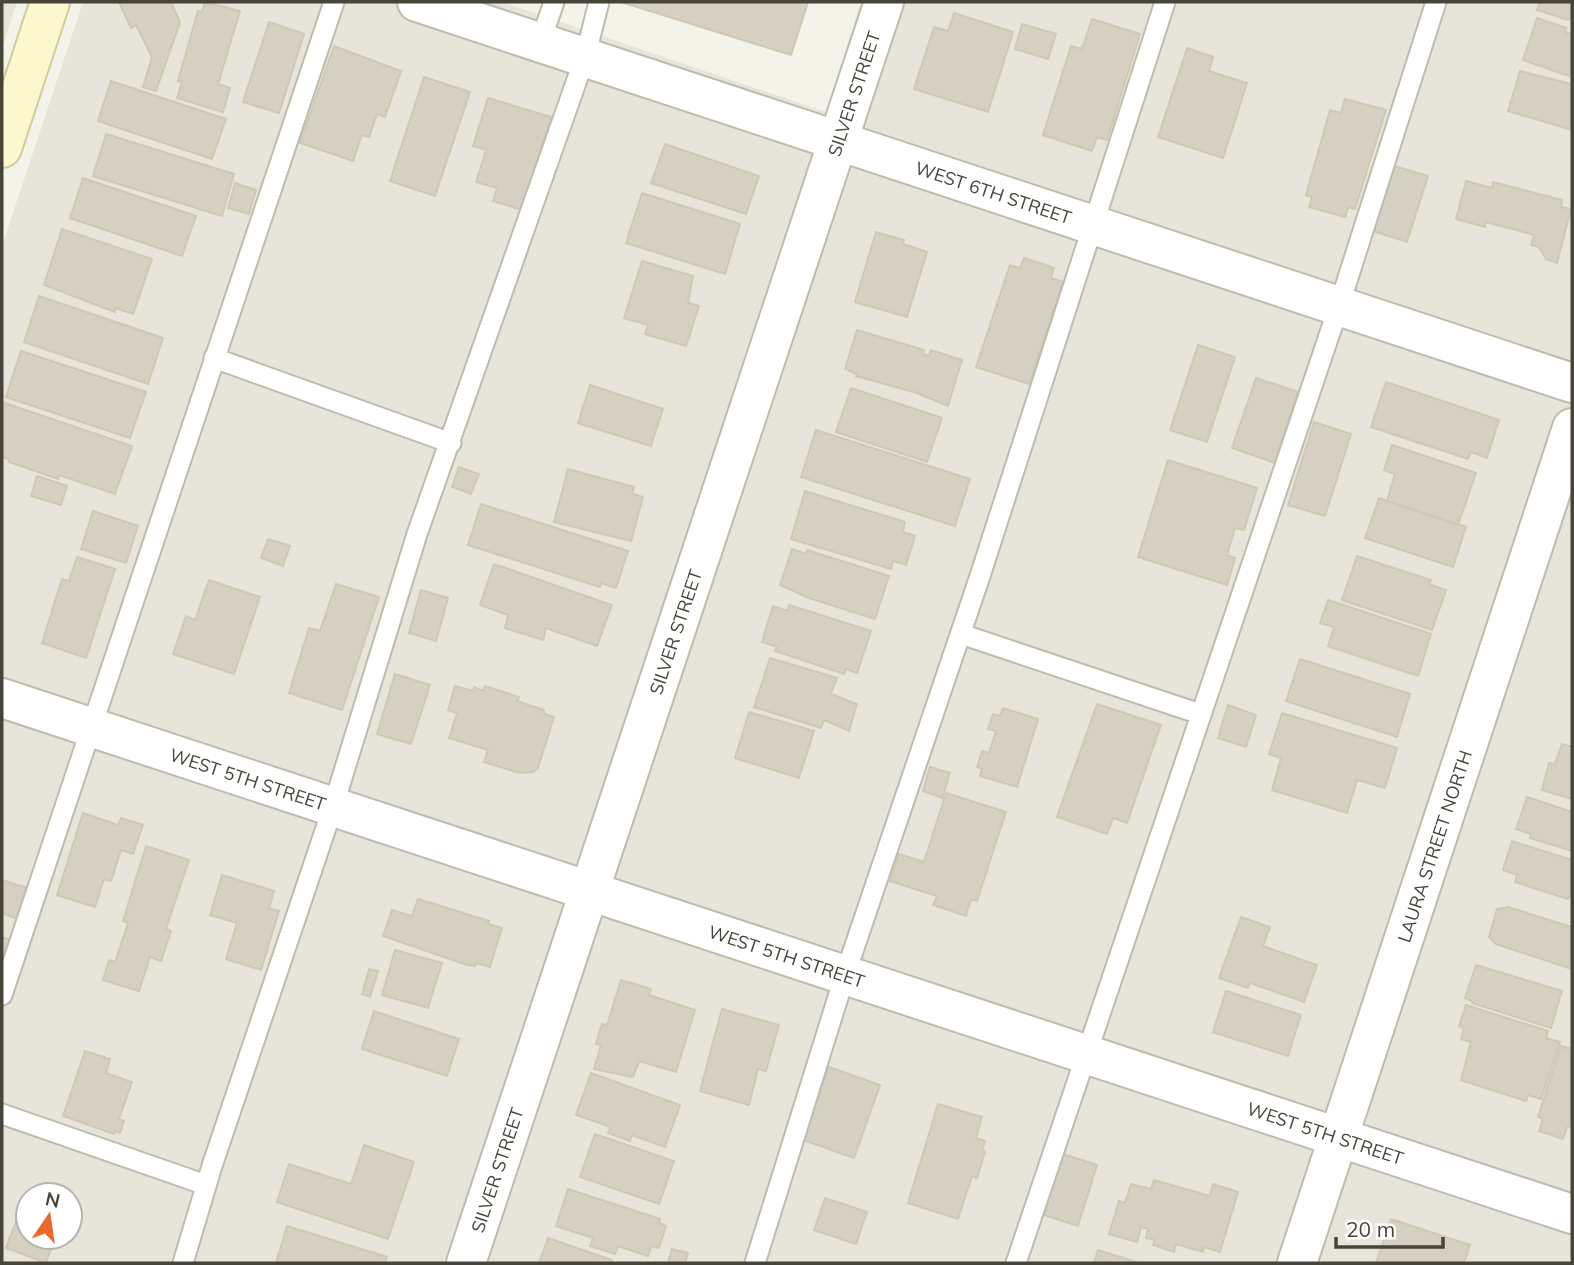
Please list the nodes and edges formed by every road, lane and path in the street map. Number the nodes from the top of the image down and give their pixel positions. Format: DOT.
graph roads {
  1 [pos="50,2"];
  2 [pos="334,2"];
  3 [pos="417,2"];
  4 [pos="554,2"];
  5 [pos="599,2"];
  6 [pos="884,2"];
  7 [pos="1165,2"];
  8 [pos="1436,2"];
  9 [pos="540,43"];
  10 [pos="585,57"];
  11 [pos="838,140"];
  12 [pos="2,148"];
  13 [pos="1092,223"];
  14 [pos="1339,306"];
  15 [pos="214,358"];
  16 [pos="1572,383"];
  17 [pos="1572,428"];
  18 [pos="451,443"];
  19 [pos="961,634"];
  20 [pos="2,698"];
  21 [pos="1200,714"];
  22 [pos="91,727"];
  23 [pos="333,807"];
  24 [pos="588,890"];
  25 [pos="845,975"];
  26 [pos="2,995"];
  27 [pos="1084,1055"];
  28 [pos="2,1114"];
  29 [pos="1338,1139"];
  30 [pos="206,1185"];
  31 [pos="1572,1214"];
  32 [pos="183,1263"];
  33 [pos="466,1263"];
  34 [pos="755,1263"];
  35 [pos="1016,1263"];
  36 [pos="1297,1263"];
  1 -- 12 [label="street"];
  2 -- 15 [label="lane"];
  3 -- 9 [label="street, WEST 6TH STREET"];
  4 -- 9 [label="lane"];
  5 -- 10 [label="lane"];
  6 -- 11 [label="street, SILVER STREET"];
  7 -- 13 [label="lane"];
  8 -- 14 [label="lane"];
  9 -- 10 [label="street, WEST 6TH STREET"];
  10 -- 11 [label="street, WEST 6TH STREET"];
  10 -- 18 [label="lane"];
  11 -- 13 [label="street, WEST 6TH STREET"];
  11 -- 24 [label="street, SILVER STREET"];
  13 -- 14 [label="street, WEST 6TH STREET"];
  13 -- 19 [label="lane"];
  14 -- 16 [label="street, WEST 6TH STREET"];
  14 -- 21 [label="lane"];
  15 -- 18 [label="lane"];
  15 -- 22 [label="lane"];
  17 -- 29 [label="street, LAURA STREET NORTH"];
  18 -- 23 [label="lane"];
  19 -- 21 [label="lane"];
  19 -- 25 [label="lane"];
  20 -- 22 [label="street, WEST 5TH STREET"];
  21 -- 27 [label="lane"];
  22 -- 23 [label="street, WEST 5TH STREET"];
  22 -- 26 [label="lane"];
  23 -- 24 [label="street, WEST 5TH STREET"];
  23 -- 30 [label="lane"];
  24 -- 25 [label="street, WEST 5TH STREET"];
  24 -- 33 [label="street, SILVER STREET"];
  25 -- 27 [label="street, WEST 5TH STREET"];
  25 -- 34 [label="lane"];
  27 -- 29 [label="street, WEST 5TH STREET"];
  27 -- 35 [label="lane"];
  28 -- 30 [label="lane"];
  29 -- 31 [label="street, WEST 5TH STREET"];
  29 -- 36 [label="street, LAURA STREET NORTH"];
  30 -- 32 [label="lane"];
}
